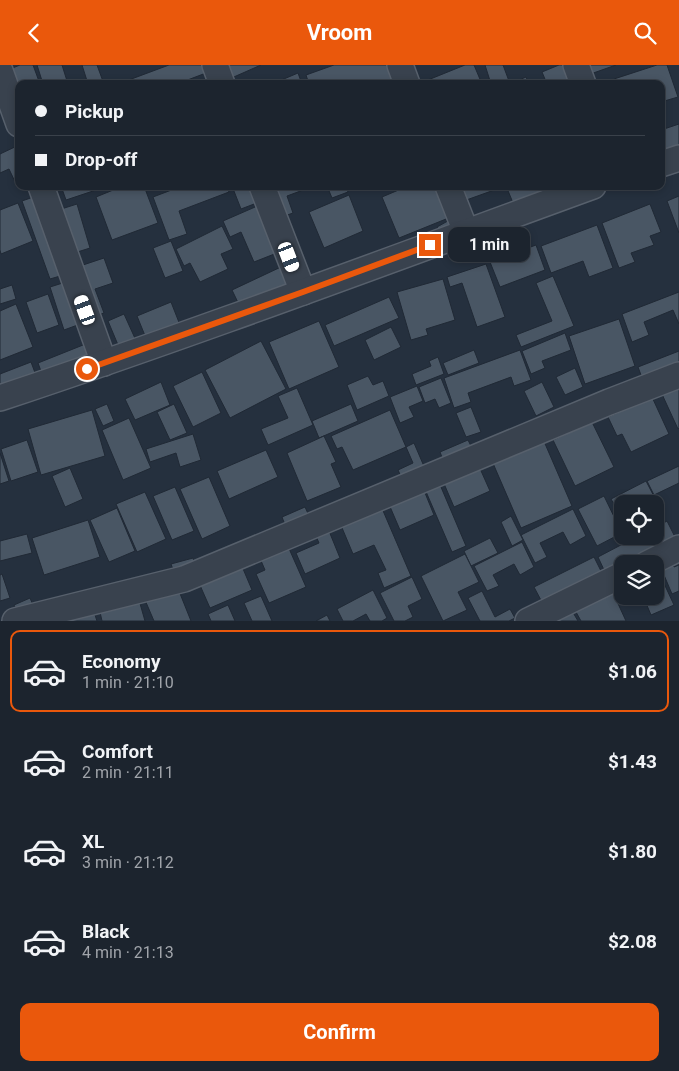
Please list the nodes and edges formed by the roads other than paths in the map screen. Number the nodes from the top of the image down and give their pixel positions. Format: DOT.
graph roads {
  1 [pos="215,65"];
  2 [pos="400,65"];
  3 [pos="576,65"];
  4 [pos="0,71"];
  5 [pos="221,80"];
  6 [pos="406,80"];
  7 [pos="582,80"];
  8 [pos="15,113"];
  9 [pos="679,158"];
  10 [pos="665,162"];
  11 [pos="42,190"];
  12 [pos="264,190"];
  13 [pos="450,190"];
  14 [pos="582,190"];
  15 [pos="466,232"];
  16 [pos="303,292"];
  17 [pos="104,363"];
  18 [pos="679,375"];
  19 [pos="0,398"];
  20 [pos="679,548"];
  21 [pos="664,556"];
  22 [pos="614,579"];
  23 [pos="15,621"];
  24 [pos="528,621"];
  1 -- 5 [label="street"];
  2 -- 6 [label="street"];
  3 -- 7 [label="street"];
  4 -- 8 [label="street"];
  9 -- 10 [label="street"];
  11 -- 17 [label="street"];
  12 -- 16 [label="street"];
  13 -- 15 [label="street"];
  14 -- 15 [label="street"];
  15 -- 16 [label="street"];
  16 -- 17 [label="street"];
  17 -- 19 [label="street"];
  18 -- 23 [label="street"];
  20 -- 21 [label="street"];
  22 -- 24 [label="street"];
}
